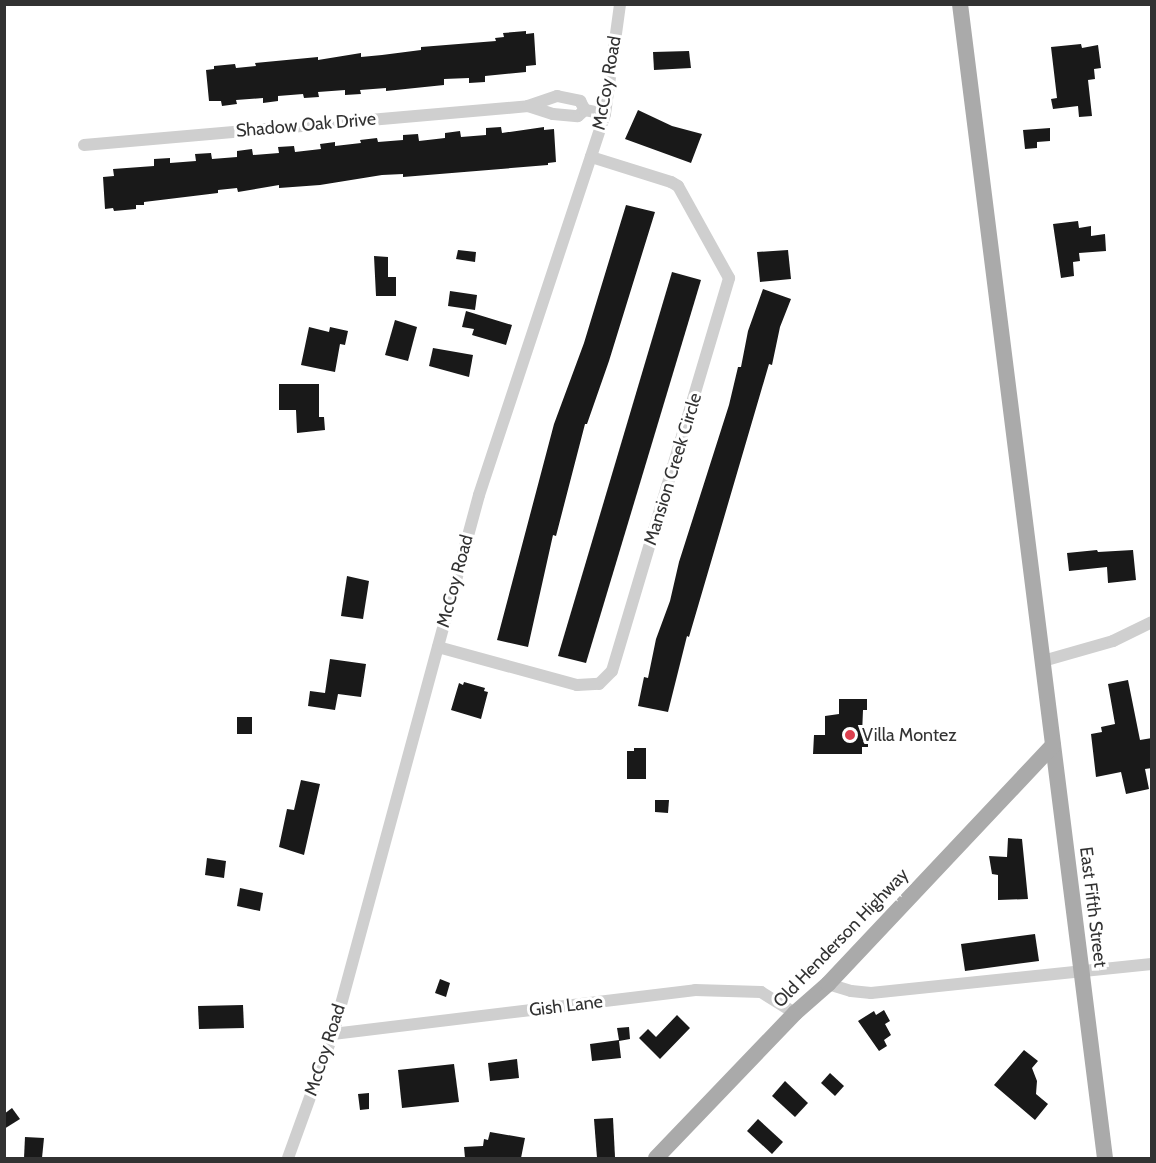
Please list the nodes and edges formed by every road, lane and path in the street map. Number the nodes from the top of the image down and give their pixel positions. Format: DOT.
graph roads {
  1 [pos="620,4"];
  2 [pos="960,4"];
  3 [pos="528,106"];
  4 [pos="585,110"];
  5 [pos="605,114"];
  6 [pos="84,144"];
  7 [pos="591,157"];
  8 [pos="1152,622"];
  9 [pos="438,647"];
  10 [pos="1043,660"];
  11 [pos="1053,745"];
  12 [pos="1152,964"];
  13 [pos="1082,971"];
  14 [pos="828,984"];
  15 [pos="795,1013"];
  16 [pos="333,1034"];
  17 [pos="288,1158"];
  18 [pos="656,1158"];
  19 [pos="1106,1158"];
  1 -- 5 [label="street, McCoy Road"];
  2 -- 10 [label="main road, East Fifth Street"];
  3 -- 4 [label="street, Shadow Oak Drive"];
  3 -- 4 [label="street, Shadow Oak Drive"];
  3 -- 6 [label="street, Shadow Oak Drive"];
  4 -- 5 [label="street, Shadow Oak Drive"];
  5 -- 7 [label="street, McCoy Road"];
  7 -- 9 [label="street, McCoy Road"];
  7 -- 9 [label="street, Mansion Creek Circle"];
  8 -- 10 [label="street"];
  9 -- 16 [label="street, McCoy Road"];
  10 -- 11 [label="main road, East Fifth Street"];
  11 -- 13 [label="main road, East Fifth Street"];
  11 -- 14 [label="main road, Old Henderson Highway"];
  12 -- 13 [label="street"];
  13 -- 14 [label="street"];
  13 -- 19 [label="main road, East Fifth Street"];
  14 -- 15 [label="main road, Old Henderson Highway"];
  15 -- 16 [label="street, Gish Lane"];
  15 -- 18 [label="main road, Old Henderson Highway"];
  16 -- 17 [label="street, McCoy Road"];
}
